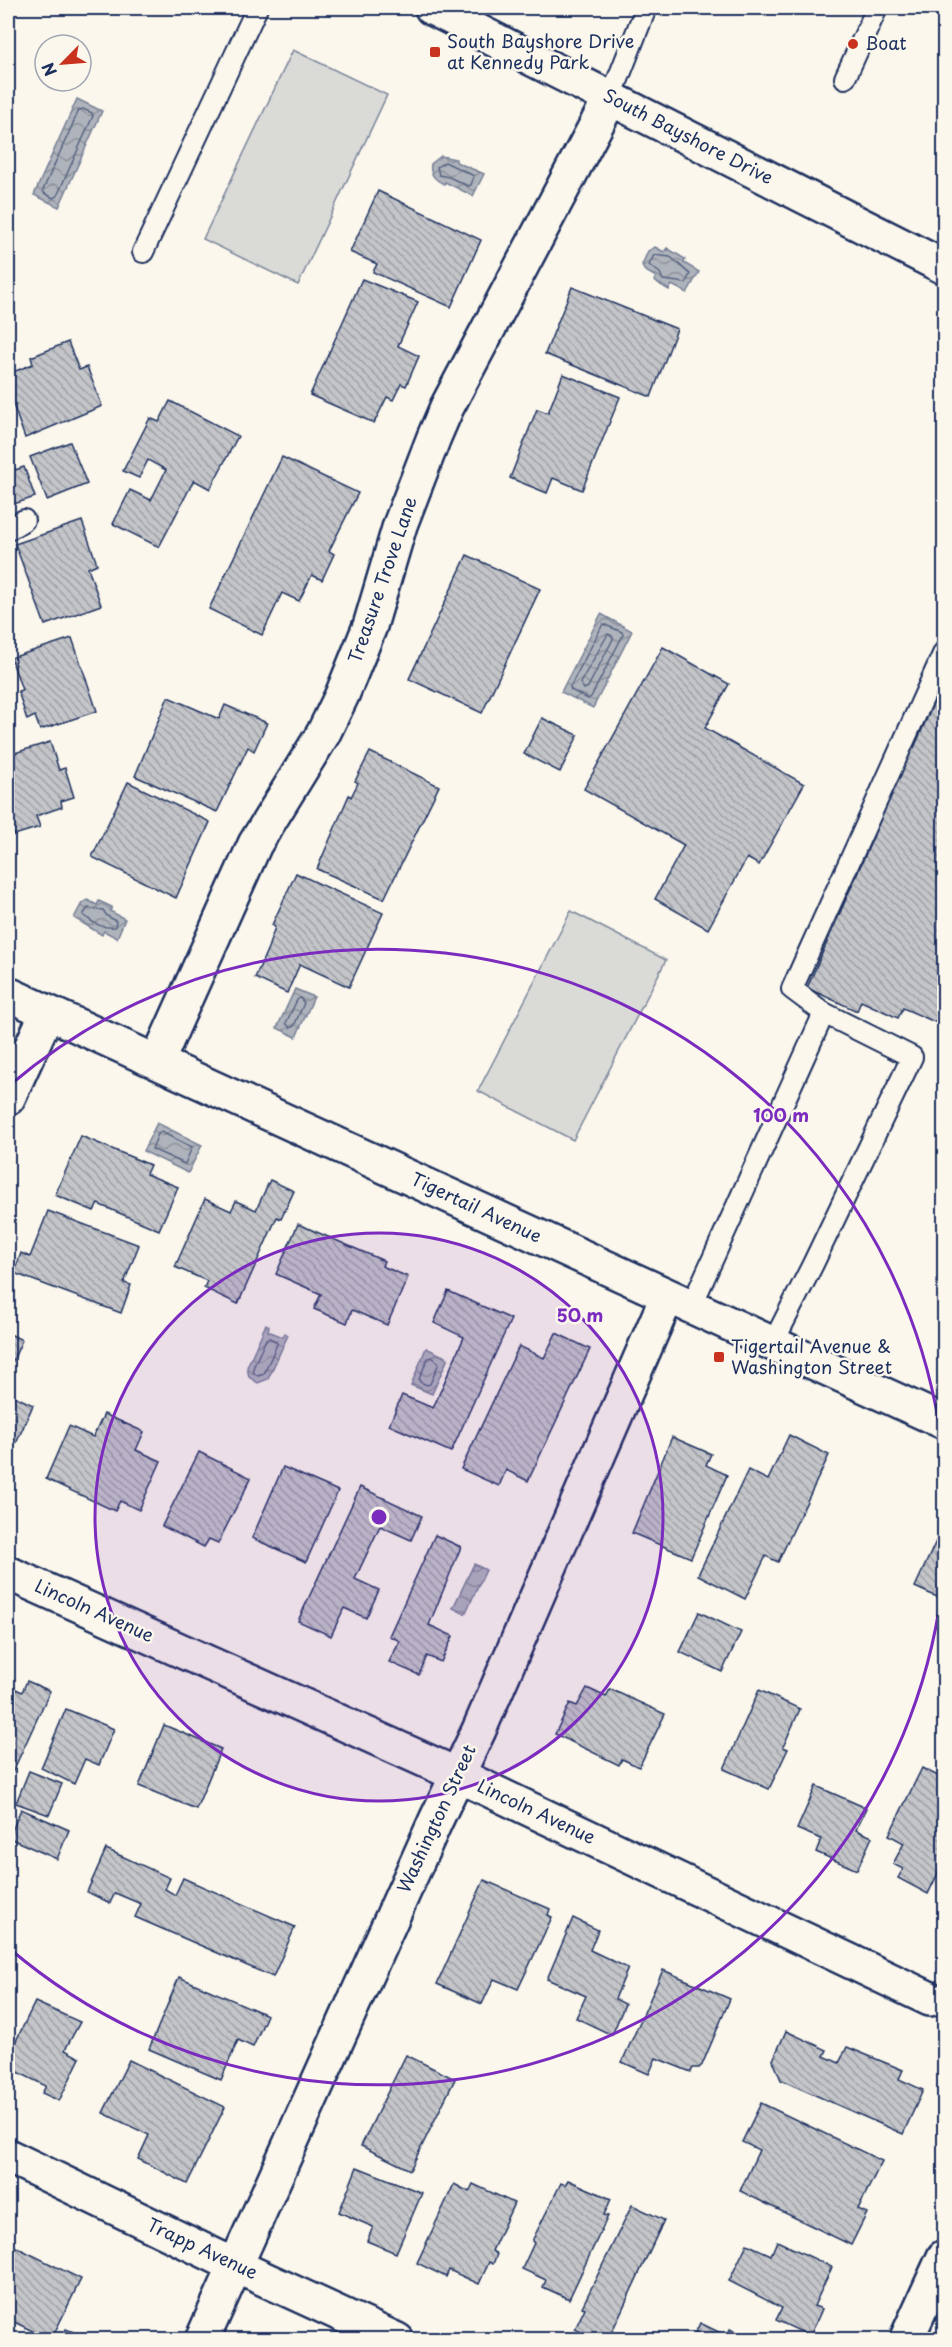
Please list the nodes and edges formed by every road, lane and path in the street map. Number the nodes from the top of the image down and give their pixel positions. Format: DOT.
graph roads {
  1 [pos="257,8"];
  2 [pos="432,8"];
  3 [pos="646,8"];
  4 [pos="877,8"];
  5 [pos="845,78"];
  6 [pos="611,97"];
  7 [pos="143,252"];
  8 [pos="945,267"];
  9 [pos="945,652"];
  10 [pos="8,994"];
  11 [pos="47,1013"];
  12 [pos="824,1013"];
  13 [pos="157,1062"];
  14 [pos="8,1098"];
  15 [pos="679,1302"];
  16 [pos="773,1343"];
  17 [pos="945,1422"];
  18 [pos="8,1573"];
  19 [pos="458,1775"];
  20 [pos="930,2000"];
  21 [pos="8,2156"];
  22 [pos="945,2257"];
  23 [pos="236,2266"];
  24 [pos="202,2340"];
  25 [pos="397,2340"];
  26 [pos="906,2340"];
  1 -- 7 [label="lane"];
  2 -- 6 [label="street, South Bayshore Drive"];
  3 -- 6 [label="lane"];
  4 -- 5 [label="lane"];
  6 -- 8 [label="street, South Bayshore Drive"];
  6 -- 13 [label="street, Treasure Trove Lane"];
  9 -- 12 [label="lane"];
  10 -- 11 [label="street, Tigertail Avenue"];
  11 -- 13 [label="street, Tigertail Avenue"];
  11 -- 14 [label="street"];
  12 -- 15 [label="lane"];
  12 -- 16 [label="lane"];
  13 -- 15 [label="street, Tigertail Avenue"];
  15 -- 16 [label="street, Tigertail Avenue"];
  15 -- 19 [label="street, Washington Street"];
  16 -- 17 [label="street, Tigertail Avenue"];
  18 -- 19 [label="street, Lincoln Avenue"];
  19 -- 20 [label="street, Lincoln Avenue"];
  19 -- 23 [label="street, Washington Street"];
  21 -- 23 [label="street, Trapp Avenue"];
  22 -- 26 [label="street"];
  23 -- 24 [label="street, Washington Street"];
  23 -- 25 [label="street, Trapp Avenue"];
}
